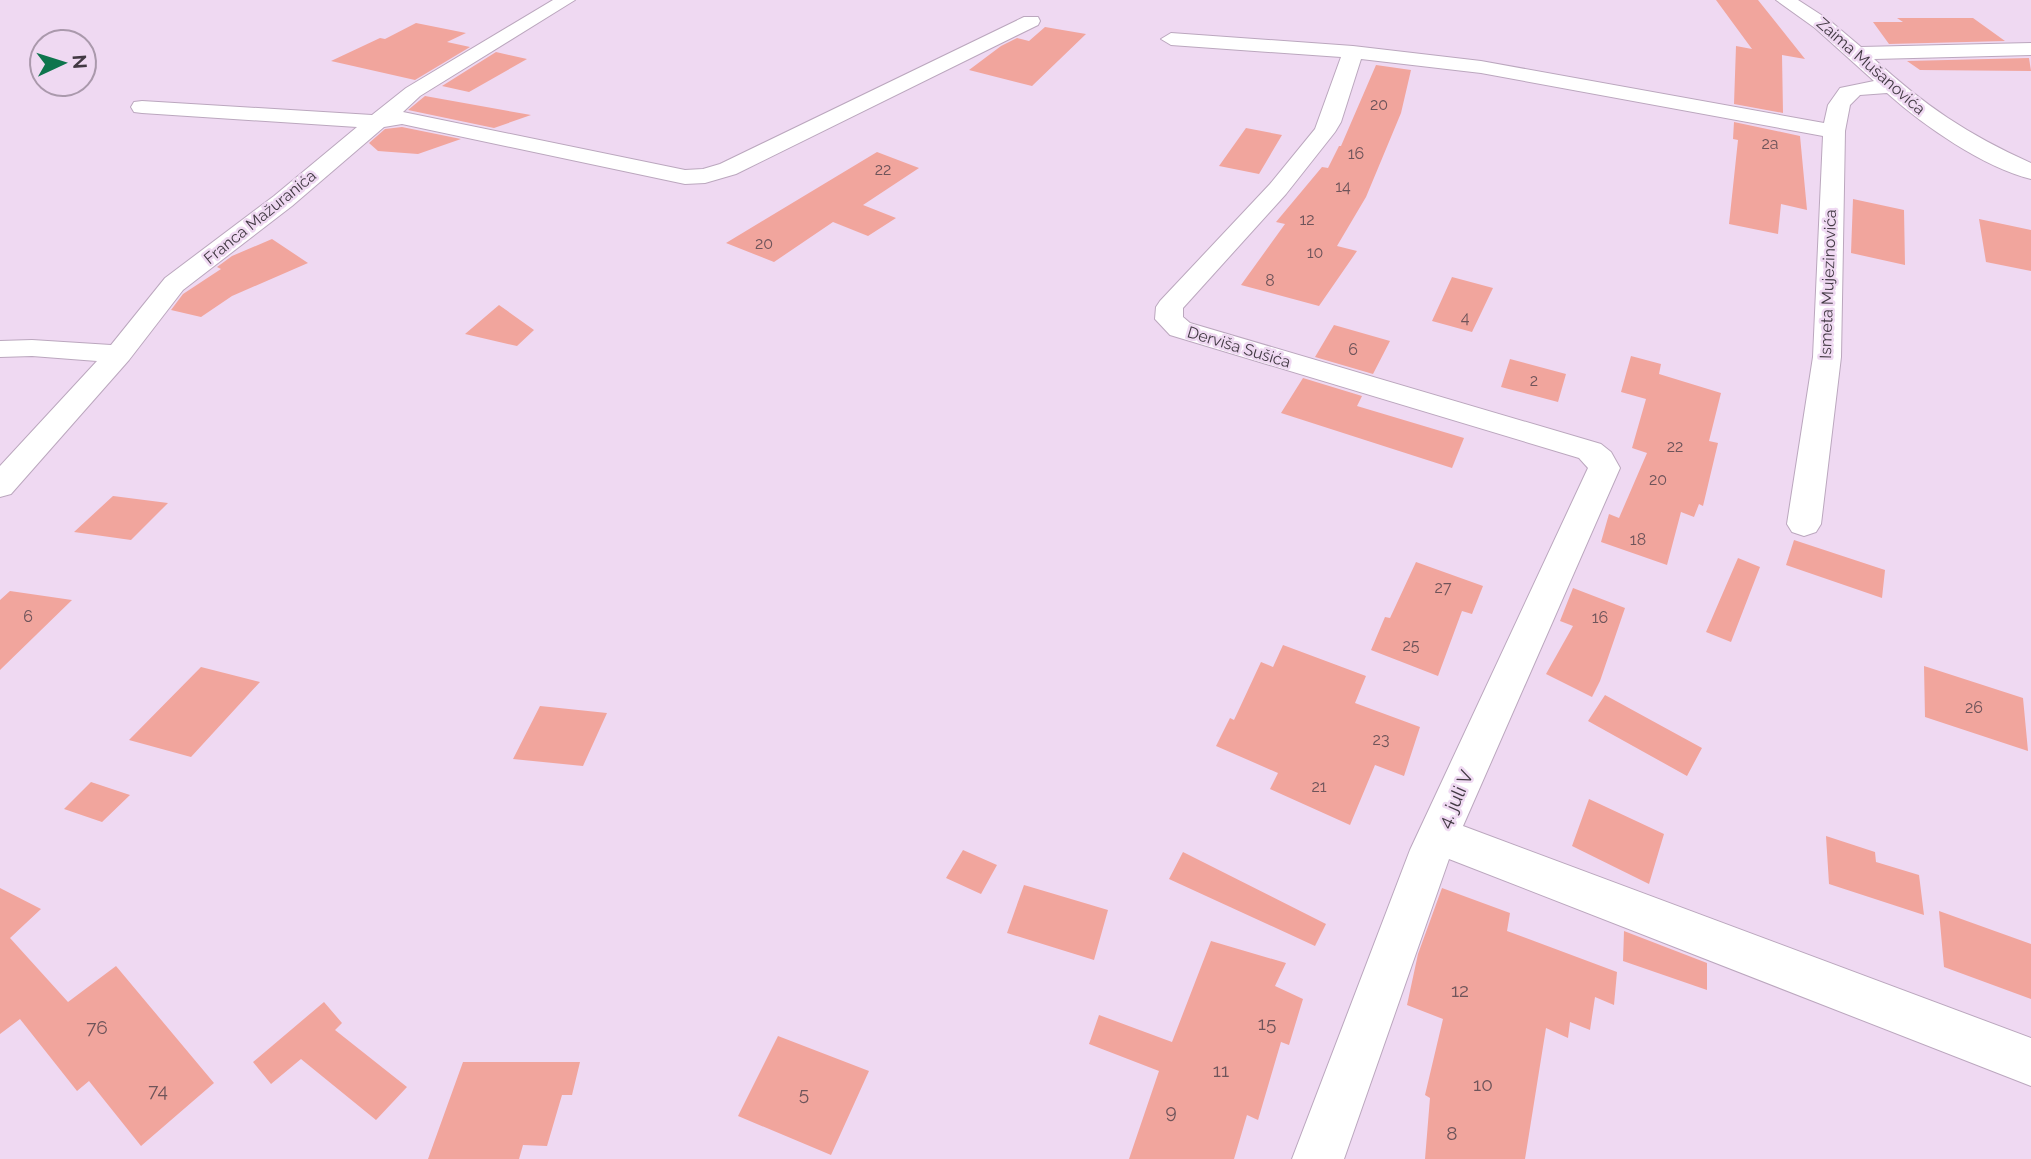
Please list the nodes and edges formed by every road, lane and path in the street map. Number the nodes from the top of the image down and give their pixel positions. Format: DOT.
graph roads {
  1 [pos="566,0"];
  2 [pos="1784,0"];
  3 [pos="1031,21"];
  4 [pos="1171,39"];
  5 [pos="2031,49"];
  6 [pos="1353,52"];
  7 [pos="1856,52"];
  8 [pos="1891,86"];
  9 [pos="142,107"];
  10 [pos="375,122"];
  11 [pos="1834,131"];
  12 [pos="2031,172"];
  13 [pos="0,349"];
  14 [pos="119,354"];
  15 [pos="1590,451"];
  16 [pos="0,486"];
  17 [pos="1804,524"];
  18 [pos="1438,835"];
  19 [pos="2031,1062"];
  20 [pos="1318,1159"];
  1 -- 10 [label="street, Franca Mažuranića"];
  2 -- 7 [label="street, Zaima Mušanovića"];
  3 -- 10 [label="street"];
  4 -- 6 [label="street"];
  5 -- 7 [label="street"];
  6 -- 11 [label="street"];
  6 -- 15 [label="street, Derviša Sušića"];
  7 -- 8 [label="street, Zaima Mušanovića"];
  8 -- 11 [label="street, Ismeta Mujezinovića"];
  8 -- 12 [label="street, Zaima Mušanovića"];
  9 -- 10 [label="street"];
  10 -- 14 [label="street, Franca Mažuranića"];
  11 -- 17 [label="street, Ismeta Mujezinovića"];
  13 -- 14 [label="street"];
  14 -- 16 [label="street, Franca Mažuranića"];
  15 -- 18 [label="street, 4. juli V"];
  18 -- 19 [label="street"];
  18 -- 20 [label="street, 4. juli V"];
}
